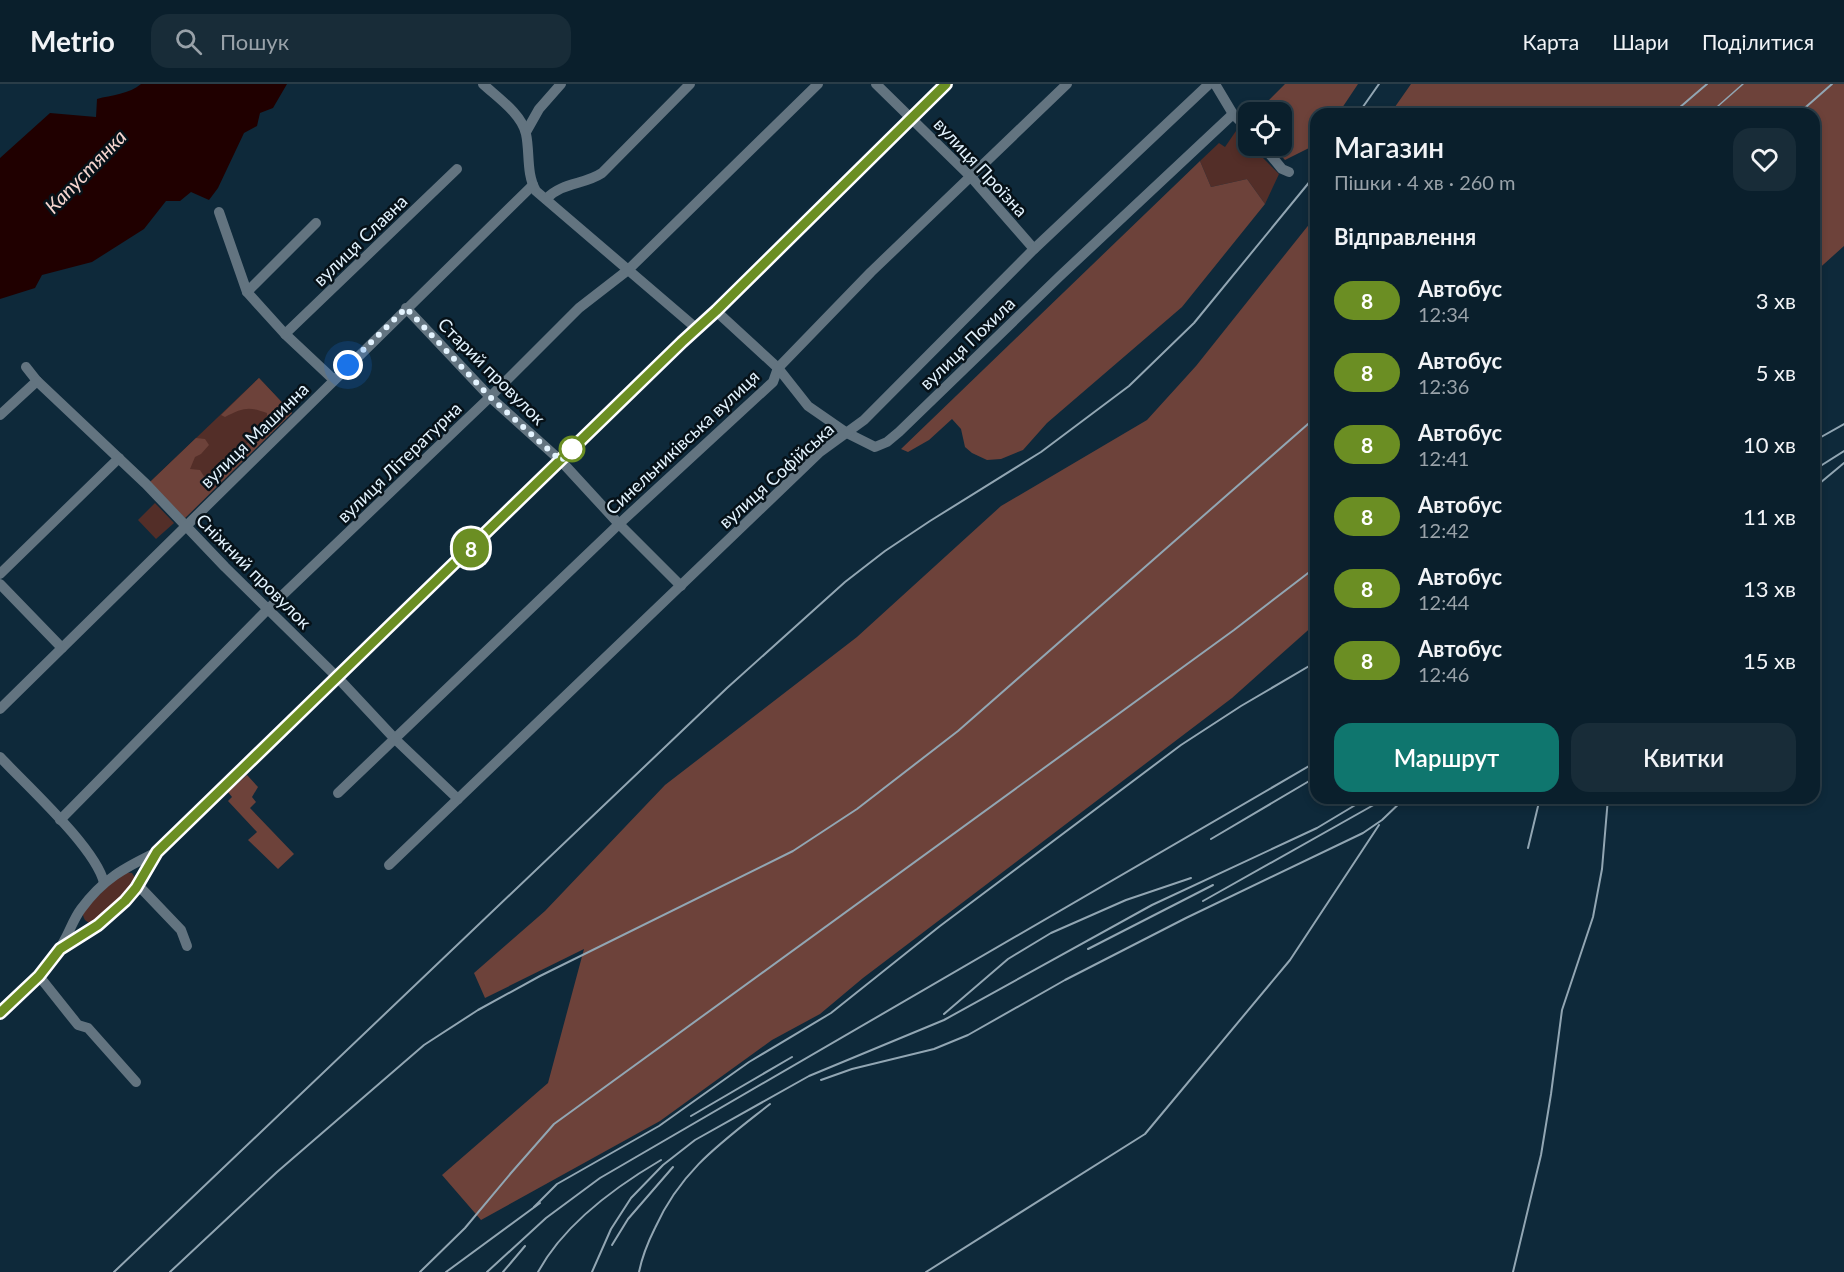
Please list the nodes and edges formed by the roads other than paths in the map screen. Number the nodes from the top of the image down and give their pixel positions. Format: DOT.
graph roads {
  1 [pos="483,84"];
  2 [pos="561,84"];
  3 [pos="690,84"];
  4 [pos="818,84"];
  5 [pos="876,84"];
  6 [pos="946,84"];
  7 [pos="1067,84"];
  8 [pos="1209,84"];
  9 [pos="1215,84"];
  10 [pos="1233,114"];
  11 [pos="911,118"];
  12 [pos="1238,119"];
  13 [pos="526,132"];
  14 [pos="1271,156"];
  15 [pos="457,169"];
  16 [pos="1289,172"];
  17 [pos="971,177"];
  18 [pos="533,186"];
  19 [pos="546,199"];
  20 [pos="219,212"];
  21 [pos="316,223"];
  22 [pos="1035,249"];
  23 [pos="628,270"];
  24 [pos="247,292"];
  25 [pos="406,308"];
  26 [pos="716,311"];
  27 [pos="696,328"];
  28 [pos="285,334"];
  29 [pos="26,367"];
  30 [pos="778,368"];
  31 [pos="333,380"];
  32 [pos="38,381"];
  33 [pos="490,397"];
  34 [pos="0,415"];
  35 [pos="847,433"];
  36 [pos="119,458"];
  37 [pos="561,461"];
  38 [pos="619,524"];
  39 [pos="185,525"];
  40 [pos="0,574"];
  41 [pos="0,584"];
  42 [pos="681,586"];
  43 [pos="268,609"];
  44 [pos="62,648"];
  45 [pos="338,678"];
  46 [pos="0,709"];
  47 [pos="395,739"];
  48 [pos="0,757"];
  49 [pos="338,793"];
  50 [pos="458,799"];
  51 [pos="60,820"];
  52 [pos="157,852"];
  53 [pos="96,863"];
  54 [pos="390,865"];
  55 [pos="126,867"];
  56 [pos="114,874"];
  57 [pos="104,883"];
  58 [pos="139,884"];
  59 [pos="76,916"];
  60 [pos="91,929"];
  61 [pos="187,946"];
  62 [pos="60,949"];
  63 [pos="39,976"];
  64 [pos="0,1013"];
  65 [pos="136,1082"];
  1 -- 13 [label="street"];
  2 -- 13 [label="street"];
  3 -- 19 [label="street"];
  4 -- 23 [label="street, вулиця Літературна"];
  5 -- 11 [label="street, вулиця Проїзна"];
  6 -- 11 [label="street"];
  7 -- 17 [label="street, Синельниківська вулиця"];
  8 -- 22 [label="street, вулиця Софійська"];
  9 -- 10 [label="street"];
  10 -- 12 [label="street"];
  10 -- 35 [label="street, вулиця Похила"];
  11 -- 17 [label="street, вулиця Проїзна"];
  11 -- 26 [label="street"];
  13 -- 18 [label="street"];
  14 -- 16 [label="street"];
  15 -- 28 [label="street, вулиця Славна"];
  17 -- 22 [label="street, вулиця Проїзна"];
  17 -- 30 [label="street, Синельниківська вулиця"];
  18 -- 19 [label="street"];
  18 -- 25 [label="street, вулиця Машинна"];
  19 -- 23 [label="street"];
  20 -- 24 [label="street"];
  21 -- 24 [label="street"];
  22 -- 35 [label="street, вулиця Софійська"];
  23 -- 27 [label="street"];
  23 -- 33 [label="street, вулиця Літературна"];
  24 -- 28 [label="street"];
  25 -- 31 [label="street, вулиця Машинна"];
  25 -- 33 [label="street, Старий провулок"];
  26 -- 27 [label="street"];
  26 -- 30 [label="street, вулиця Похила"];
  27 -- 37 [label="street"];
  28 -- 31 [label="street"];
  29 -- 32 [label="street, Сніжний провулок"];
  30 -- 35 [label="street, вулиця Похила"];
  30 -- 38 [label="street, Синельниківська вулиця"];
  31 -- 39 [label="street, вулиця Машинна"];
  32 -- 34 [label="street"];
  32 -- 36 [label="street, Сніжний провулок"];
  33 -- 37 [label="street, Старий провулок"];
  33 -- 43 [label="street, вулиця Літературна"];
  35 -- 42 [label="street, вулиця Софійська"];
  36 -- 39 [label="street, Сніжний провулок"];
  36 -- 40 [label="street"];
  37 -- 38 [label="street, Старий провулок"];
  37 -- 45 [label="street"];
  38 -- 42 [label="street, Старий провулок"];
  38 -- 47 [label="street, Синельниківська вулиця"];
  39 -- 43 [label="street, Сніжний провулок"];
  39 -- 44 [label="street, вулиця Машинна"];
  41 -- 44 [label="street"];
  42 -- 50 [label="street, вулиця Софійська"];
  43 -- 45 [label="street, Сніжний провулок"];
  43 -- 51 [label="street, вулиця Літературна"];
  44 -- 46 [label="street, вулиця Машинна"];
  45 -- 47 [label="street, Сніжний провулок"];
  45 -- 52 [label="street"];
  47 -- 49 [label="street, Синельниківська вулиця"];
  47 -- 50 [label="street, Сніжний провулок"];
  48 -- 51 [label="street"];
  50 -- 54 [label="street, вулиця Софійська"];
  51 -- 53 [label="street"];
  52 -- 55 [label="street"];
  52 -- 58 [label="street"];
  53 -- 56 [label="street"];
  53 -- 57 [label="street"];
  55 -- 56 [label="street"];
  55 -- 58 [label="street"];
  56 -- 57 [label="street"];
  57 -- 59 [label="street"];
  58 -- 60 [label="street"];
  58 -- 61 [label="street"];
  59 -- 60 [label="street"];
  59 -- 62 [label="street"];
  60 -- 62 [label="street"];
  62 -- 63 [label="street"];
  63 -- 64 [label="street"];
  63 -- 65 [label="street"];
}
